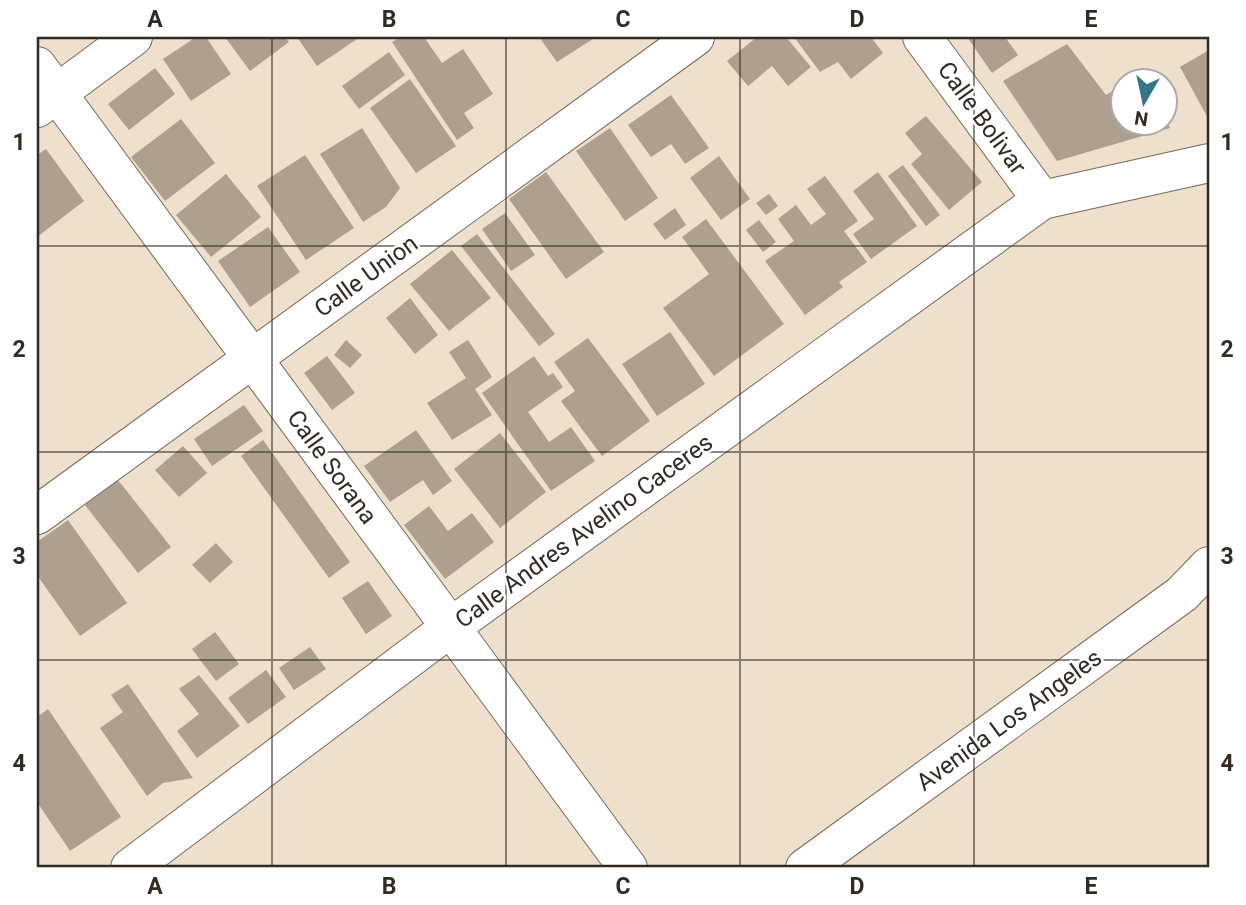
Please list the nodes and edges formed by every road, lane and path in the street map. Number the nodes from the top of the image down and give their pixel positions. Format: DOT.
graph roads {
  1 [pos="133,37"];
  2 [pos="695,37"];
  3 [pos="922,37"];
  4 [pos="43,89"];
  5 [pos="1209,163"];
  6 [pos="1042,200"];
  7 [pos="252,359"];
  8 [pos="37,515"];
  9 [pos="1209,566"];
  10 [pos="451,627"];
  11 [pos="130,868"];
  12 [pos="628,868"];
  13 [pos="804,868"];
  1 -- 4 [label="street"];
  2 -- 7 [label="street, Calle Union"];
  3 -- 6 [label="street, Calle Bolivar"];
  4 -- 7 [label="street, Calle Sorana"];
  5 -- 6 [label="street"];
  6 -- 10 [label="street, Calle Andres Avelino Caceres"];
  7 -- 8 [label="street, Calle Union"];
  7 -- 10 [label="street, Calle Sorana"];
  9 -- 13 [label="street, Avenida Los Angeles"];
  10 -- 11 [label="street, Calle Andres Avelino Caceres"];
  10 -- 12 [label="street, Calle Sorana"];
}
